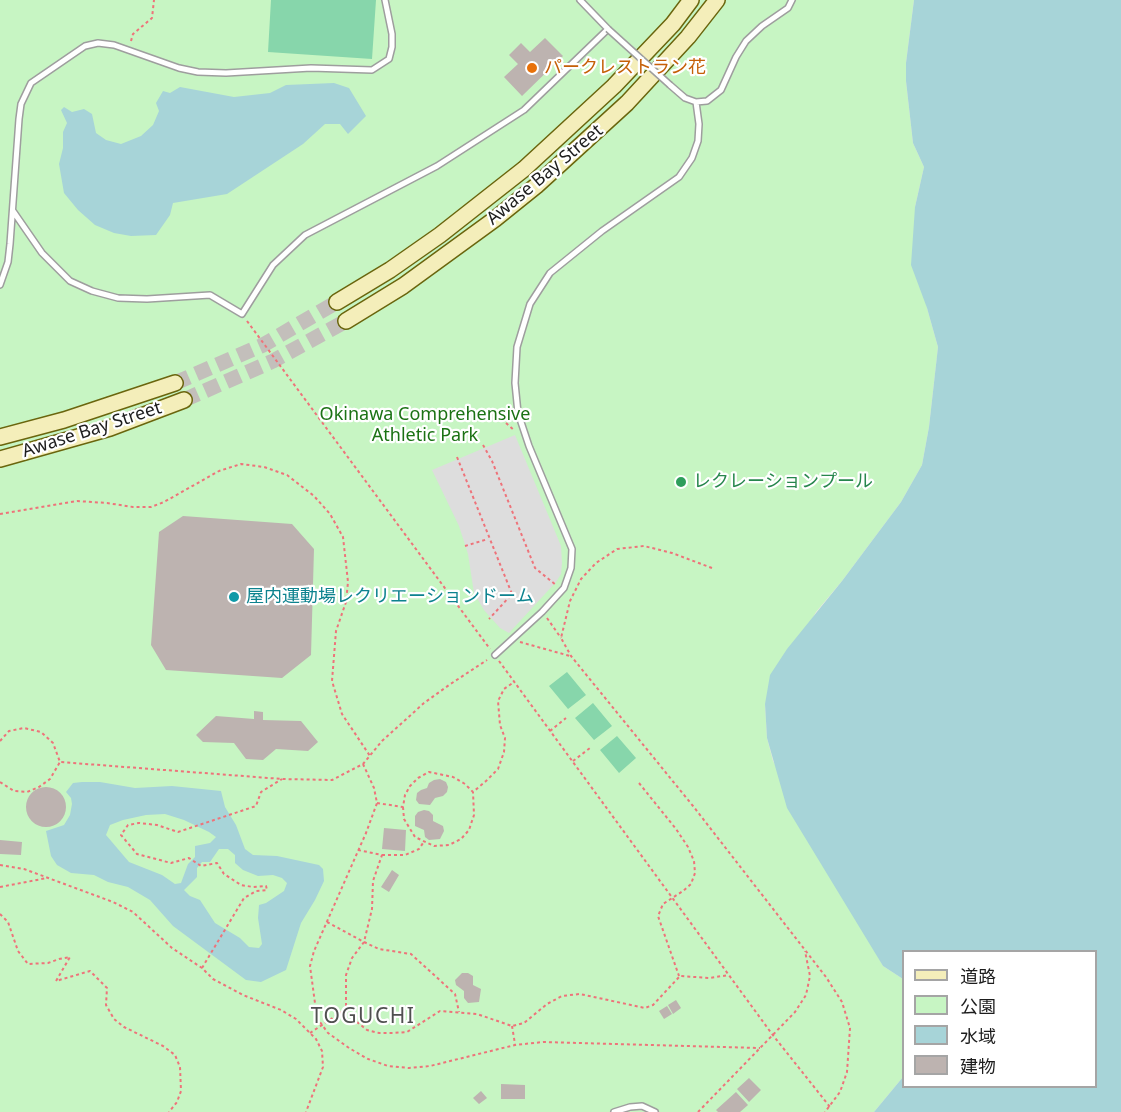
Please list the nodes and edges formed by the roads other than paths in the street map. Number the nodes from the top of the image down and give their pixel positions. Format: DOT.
graph roads {
  1 [pos="385,0"];
  2 [pos="580,0"];
  3 [pos="691,0"];
  4 [pos="717,0"];
  5 [pos="792,0"];
  6 [pos="608,28"];
  7 [pos="696,102"];
  8 [pos="13,211"];
  9 [pos="0,285"];
  10 [pos="337,302"];
  11 [pos="346,321"];
  12 [pos="175,383"];
  13 [pos="184,400"];
  14 [pos="0,437"];
  15 [pos="0,459"];
  16 [pos="495,655"];
  17 [pos="614,1112"];
  18 [pos="655,1112"];
  1 -- 8 [label="lane"];
  2 -- 6 [label="lane"];
  3 -- 10 [label="main road, Awase Bay Street"];
  4 -- 11 [label="main road, Awase Bay Street"];
  5 -- 7 [label="lane"];
  6 -- 7 [label="lane, bridge"];
  6 -- 8 [label="lane"];
  7 -- 16 [label="lane"];
  8 -- 9 [label="lane"];
  12 -- 14 [label="main road, Awase Bay Street"];
  13 -- 15 [label="main road, Awase Bay Street"];
  17 -- 18 [label="lane"];
}
